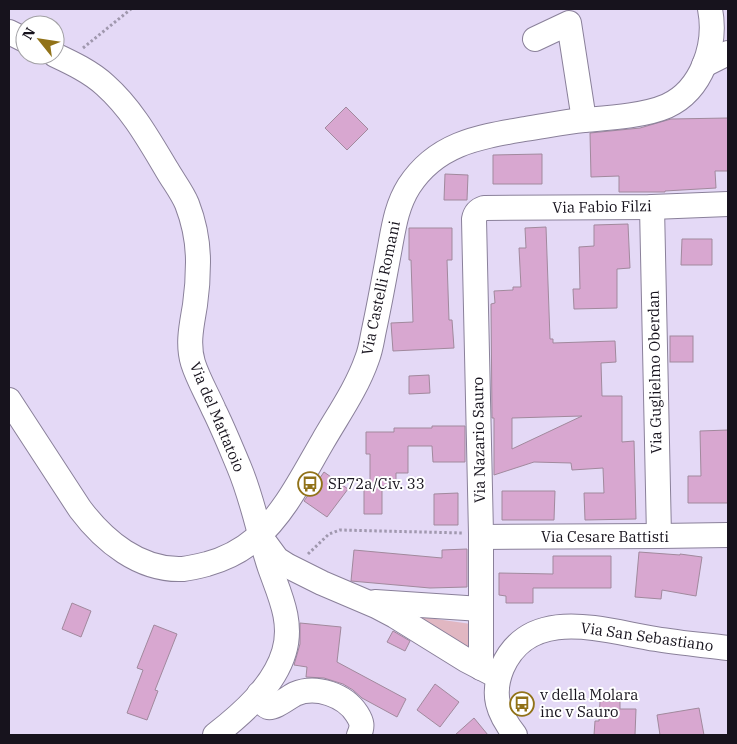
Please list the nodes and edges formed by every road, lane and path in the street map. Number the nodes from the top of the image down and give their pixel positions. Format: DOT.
graph roads {
  1 [pos="131,9"];
  2 [pos="710,9"];
  3 [pos="535,39"];
  4 [pos="728,54"];
  5 [pos="65,55"];
  6 [pos="65,60"];
  7 [pos="704,65"];
  8 [pos="584,120"];
  9 [pos="728,204"];
  10 [pos="652,207"];
  11 [pos="477,212"];
  12 [pos="9,400"];
  13 [pos="260,534"];
  14 [pos="481,535"];
  15 [pos="728,535"];
  16 [pos="659,536"];
  17 [pos="293,569"];
  18 [pos="366,602"];
  19 [pos="481,609"];
  20 [pos="728,648"];
  21 [pos="490,672"];
  22 [pos="259,694"];
  23 [pos="215,735"];
  24 [pos="359,735"];
  25 [pos="514,735"];
  1 -- 5 [label="path"];
  2 -- 7 [label="street, Via Castelli Romani"];
  3 -- 8 [label="street"];
  4 -- 7 [label="street"];
  6 -- 13 [label="street, Via del Mattatoio"];
  7 -- 8 [label="street, Via Castelli Romani"];
  8 -- 13 [label="street, Via Castelli Romani"];
  9 -- 10 [label="street, Via Fabio Filzi"];
  10 -- 11 [label="street, Via Fabio Filzi"];
  10 -- 16 [label="street, Via Guglielmo Oberdan"];
  11 -- 14 [label="street, Via Nazario Sauro"];
  12 -- 13 [label="street, Via Castelli Romani"];
  13 -- 17 [label="street"];
  13 -- 22 [label="street, Via del Mattatoio"];
  14 -- 16 [label="street, Via Cesare Battisti"];
  14 -- 17 [label="path"];
  14 -- 19 [label="street, Via Nazario Sauro"];
  15 -- 16 [label="street, Via Cesare Battisti"];
  17 -- 18 [label="street"];
  18 -- 19 [label="street"];
  18 -- 21 [label="street"];
  19 -- 21 [label="street, Via Nazario Sauro"];
  20 -- 21 [label="street, Via San Sebastiano"];
  21 -- 25 [label="street, Via Nazario Sauro"];
  22 -- 23 [label="street, Via del Mattatoio"];
  22 -- 24 [label="street"];
}
